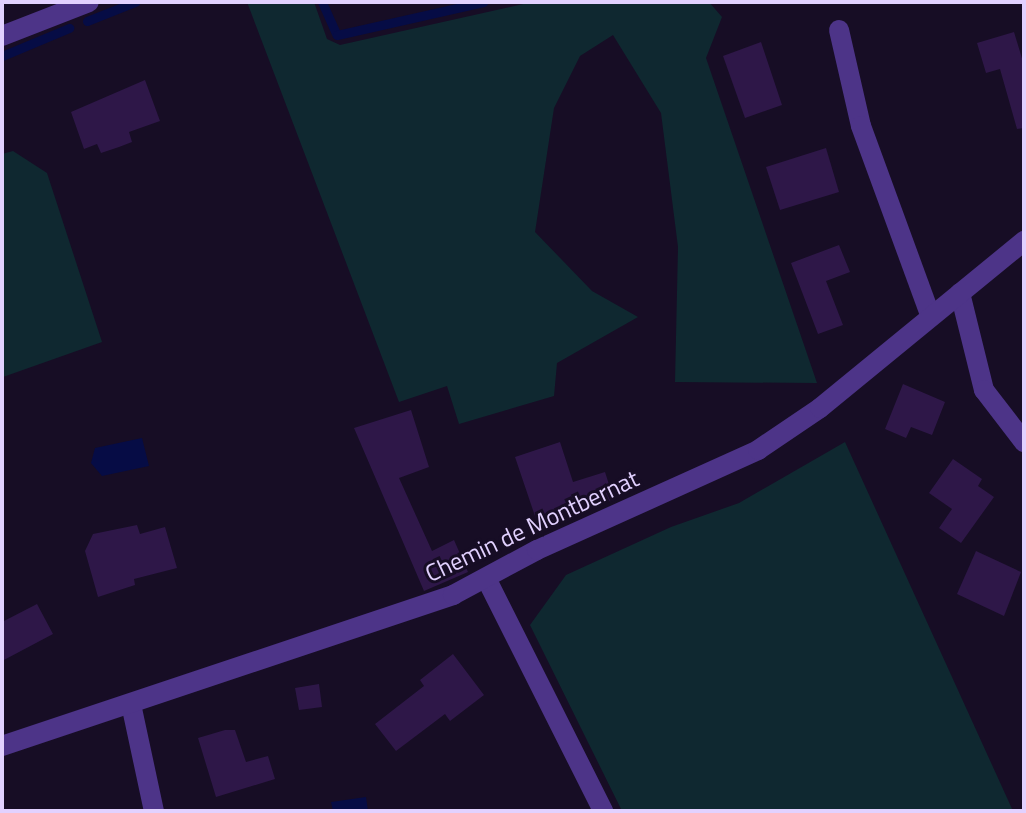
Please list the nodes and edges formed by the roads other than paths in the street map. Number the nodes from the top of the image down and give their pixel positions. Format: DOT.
graph roads {
  1 [pos="89,2"];
  2 [pos="839,30"];
  3 [pos="2,36"];
  4 [pos="1024,241"];
  5 [pos="960,293"];
  6 [pos="931,317"];
  7 [pos="1024,442"];
  8 [pos="486,578"];
  9 [pos="131,704"];
  10 [pos="2,746"];
  11 [pos="154,811"];
  12 [pos="603,811"];
  1 -- 3 [label="street"];
  2 -- 6 [label="street"];
  4 -- 5 [label="street, Chemin de Montbernat"];
  5 -- 6 [label="street, Chemin de Montbernat"];
  5 -- 7 [label="street"];
  6 -- 8 [label="street, Chemin de Montbernat"];
  8 -- 9 [label="street, Chemin de Montbernat"];
  8 -- 12 [label="street"];
  9 -- 10 [label="street, Chemin de Montbernat"];
  9 -- 11 [label="street"];
}
